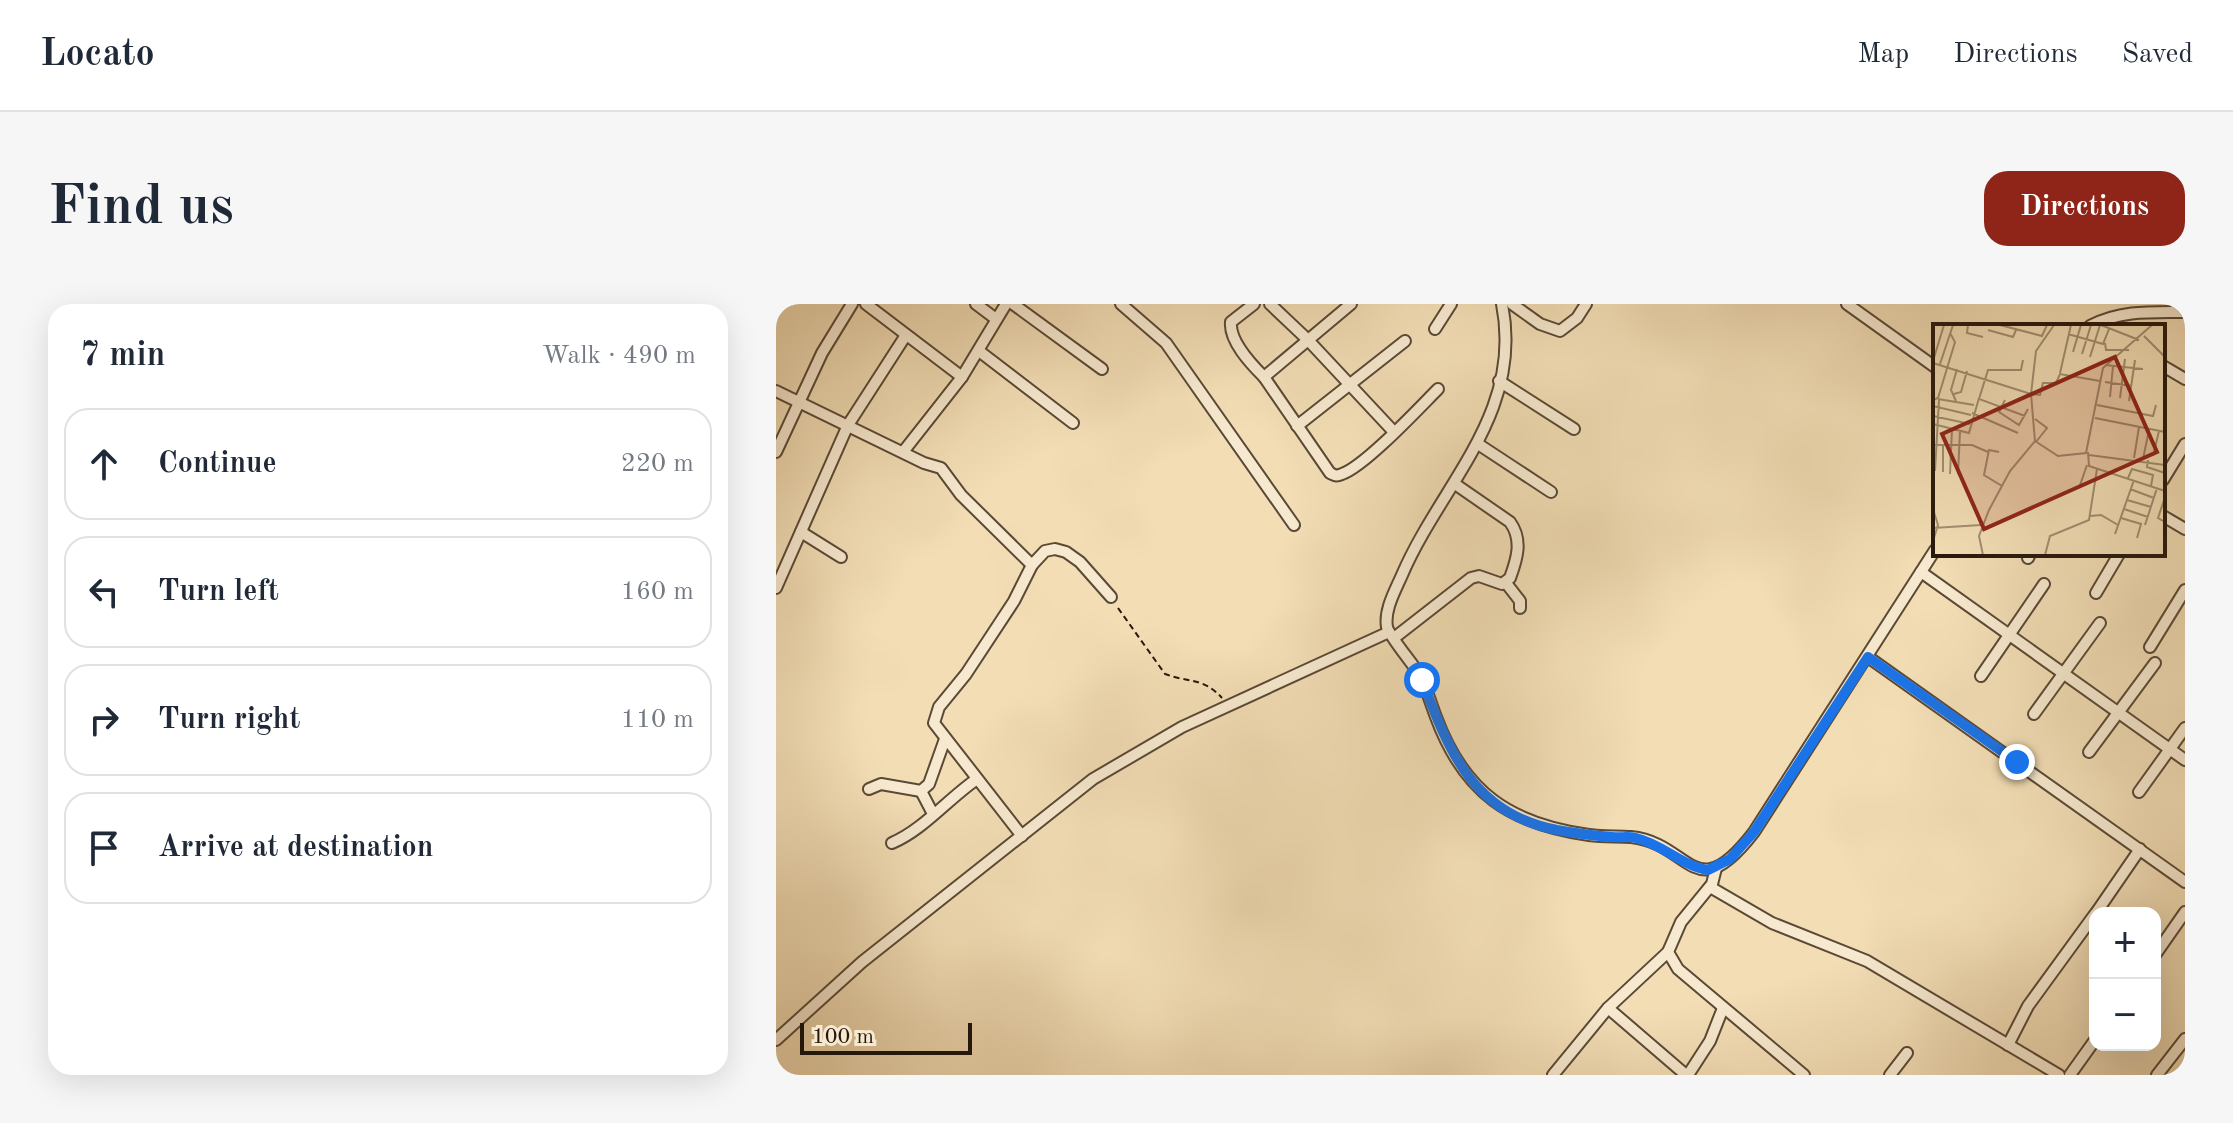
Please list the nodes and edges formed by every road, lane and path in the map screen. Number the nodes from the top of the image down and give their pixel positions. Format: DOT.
graph roads {
  1 [pos="852,304"];
  2 [pos="866,304"];
  3 [pos="976,304"];
  4 [pos="1006,304"];
  5 [pos="1013,304"];
  6 [pos="1121,304"];
  7 [pos="1254,304"];
  8 [pos="1270,304"];
  9 [pos="1351,304"];
  10 [pos="1451,304"];
  11 [pos="1502,304"];
  12 [pos="1512,304"];
  13 [pos="1586,304"];
  14 [pos="1847,304"];
  15 [pos="2113,304"];
  16 [pos="2185,312"];
  17 [pos="2109,317"];
  18 [pos="996,319"];
  19 [pos="2096,324"];
  20 [pos="1435,329"];
  21 [pos="906,335"];
  22 [pos="1308,340"];
  23 [pos="1405,341"];
  24 [pos="979,351"];
  25 [pos="1933,366"];
  26 [pos="2165,367"];
  27 [pos="1102,369"];
  28 [pos="962,377"];
  29 [pos="1264,377"];
  30 [pos="2185,379"];
  31 [pos="1499,381"];
  32 [pos="1351,384"];
  33 [pos="1438,389"];
  34 [pos="776,391"];
  35 [pos="799,401"];
  36 [pos="1073,423"];
  37 [pos="848,425"];
  38 [pos="1297,426"];
  39 [pos="1574,429"];
  40 [pos="1394,432"];
  41 [pos="1478,444"];
  42 [pos="2185,444"];
  43 [pos="776,452"];
  44 [pos="903,452"];
  45 [pos="2165,477"];
  46 [pos="1455,484"];
  47 [pos="1551,492"];
  48 [pos="2165,517"];
  49 [pos="1294,525"];
  50 [pos="2185,529"];
  51 [pos="801,532"];
  52 [pos="1933,553"];
  53 [pos="2118,556"];
  54 [pos="841,557"];
  55 [pos="1032,565"];
  56 [pos="1921,572"];
  57 [pos="1506,583"];
  58 [pos="2044,584"];
  59 [pos="776,588"];
  60 [pos="2185,590"];
  61 [pos="2096,593"];
  62 [pos="1111,597"];
  63 [pos="1520,608"];
  64 [pos="2100,623"];
  65 [pos="1392,635"];
  66 [pos="2009,635"];
  67 [pos="2150,647"];
  68 [pos="1868,657"];
  69 [pos="2155,663"];
  70 [pos="2063,674"];
  71 [pos="1981,676"];
  72 [pos="1228,705"];
  73 [pos="2118,713"];
  74 [pos="2034,714"];
  75 [pos="2185,728"];
  76 [pos="945,739"];
  77 [pos="2170,749"];
  78 [pos="2089,752"];
  79 [pos="2185,760"];
  80 [pos="977,779"];
  81 [pos="869,789"];
  82 [pos="921,791"];
  83 [pos="2139,792"];
  84 [pos="933,814"];
  85 [pos="1022,836"];
  86 [pos="892,843"];
  87 [pos="2140,849"];
  88 [pos="1716,868"];
  89 [pos="2185,882"];
  90 [pos="1710,887"];
  91 [pos="2100,907"];
  92 [pos="2185,912"];
  93 [pos="2089,922"];
  94 [pos="2161,946"];
  95 [pos="1668,952"];
  96 [pos="1608,1008"];
  97 [pos="1723,1008"];
  98 [pos="2185,1039"];
  99 [pos="776,1040"];
  100 [pos="2008,1045"];
  101 [pos="2089,1048"];
  102 [pos="1907,1053"];
  103 [pos="2181,1054"];
  104 [pos="1553,1075"];
  105 [pos="1687,1075"];
  106 [pos="1804,1075"];
  107 [pos="1890,1075"];
  108 [pos="2059,1075"];
  109 [pos="2070,1075"];
  110 [pos="2157,1075"];
  1 -- 35 [label="street"];
  2 -- 21 [label="street"];
  3 -- 18 [label="street"];
  4 -- 18 [label="street"];
  5 -- 27 [label="street"];
  6 -- 49 [label="street"];
  7 -- 29 [label="street"];
  8 -- 22 [label="street"];
  9 -- 22 [label="street"];
  10 -- 20 [label="street"];
  11 -- 31 [label="street"];
  12 -- 13 [label="street"];
  14 -- 25 [label="street"];
  15 -- 17 [label="street"];
  16 -- 17 [label="street"];
  17 -- 19 [label="street"];
  18 -- 24 [label="street"];
  21 -- 28 [label="street"];
  21 -- 37 [label="street"];
  22 -- 29 [label="street"];
  22 -- 32 [label="street"];
  23 -- 32 [label="street"];
  24 -- 28 [label="street"];
  24 -- 36 [label="street"];
  26 -- 30 [label="street"];
  28 -- 44 [label="street"];
  29 -- 38 [label="street"];
  31 -- 39 [label="street"];
  31 -- 41 [label="street"];
  32 -- 38 [label="street"];
  32 -- 40 [label="street"];
  33 -- 40 [label="street"];
  34 -- 35 [label="street"];
  35 -- 37 [label="street"];
  35 -- 43 [label="street"];
  37 -- 44 [label="street"];
  37 -- 51 [label="street"];
  38 -- 40 [label="street"];
  41 -- 46 [label="street"];
  41 -- 47 [label="street"];
  42 -- 45 [label="street"];
  44 -- 55 [label="street"];
  46 -- 57 [label="street"];
  46 -- 65 [label="street"];
  48 -- 50 [label="street"];
  51 -- 54 [label="street"];
  51 -- 59 [label="street"];
  52 -- 56 [label="street"];
  53 -- 61 [label="street"];
  55 -- 62 [label="street"];
  55 -- 76 [label="street"];
  56 -- 66 [label="street"];
  56 -- 68 [label="street"];
  57 -- 63 [label="street"];
  57 -- 65 [label="street"];
  58 -- 66 [label="street"];
  60 -- 67 [label="street"];
  62 -- 72 [label="path"];
  64 -- 70 [label="street"];
  65 -- 72 [label="street"];
  65 -- 88 [label="street"];
  66 -- 70 [label="street"];
  66 -- 71 [label="street"];
  68 -- 87 [label="street"];
  68 -- 88 [label="street"];
  69 -- 73 [label="street"];
  70 -- 73 [label="street"];
  70 -- 74 [label="street"];
  72 -- 85 [label="street"];
  73 -- 77 [label="street"];
  73 -- 78 [label="street"];
  75 -- 77 [label="street"];
  76 -- 80 [label="street"];
  76 -- 82 [label="street"];
  77 -- 79 [label="street"];
  77 -- 83 [label="street"];
  80 -- 84 [label="street"];
  80 -- 85 [label="street"];
  81 -- 82 [label="street"];
  82 -- 84 [label="street"];
  84 -- 86 [label="street"];
  85 -- 99 [label="street"];
  87 -- 89 [label="street"];
  87 -- 91 [label="street"];
  88 -- 90 [label="street"];
  90 -- 95 [label="street"];
  90 -- 100 [label="street"];
  92 -- 94 [label="street"];
  93 -- 100 [label="street"];
  95 -- 96 [label="street"];
  95 -- 97 [label="street"];
  96 -- 104 [label="street"];
  96 -- 105 [label="street"];
  97 -- 105 [label="street"];
  97 -- 106 [label="street"];
  98 -- 103 [label="street"];
  100 -- 108 [label="street"];
  101 -- 109 [label="street"];
  102 -- 107 [label="street"];
  103 -- 110 [label="street"];
}
